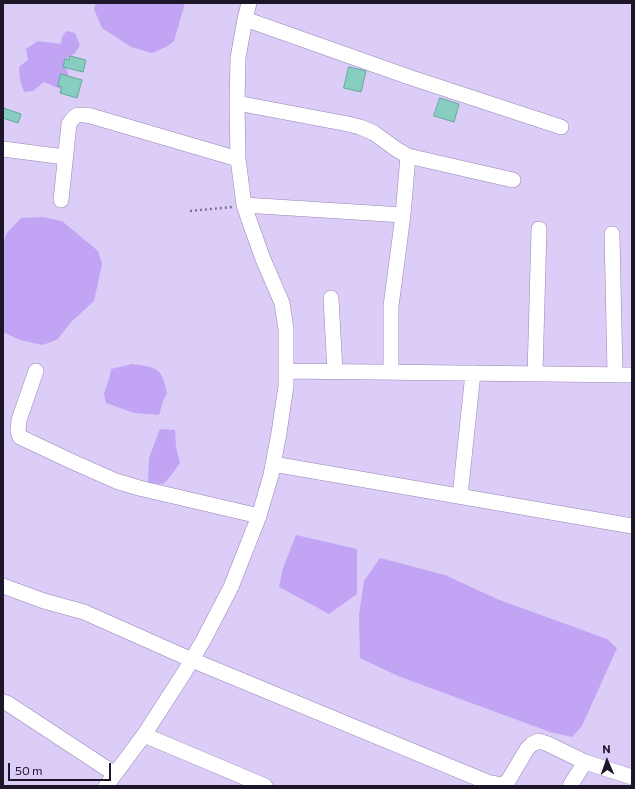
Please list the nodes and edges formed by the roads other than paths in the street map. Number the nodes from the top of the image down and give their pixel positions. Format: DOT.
graph roads {
  1 [pos="249,3"];
  2 [pos="245,19"];
  3 [pos="237,103"];
  4 [pos="561,127"];
  5 [pos="3,149"];
  6 [pos="408,156"];
  7 [pos="65,157"];
  8 [pos="238,159"];
  9 [pos="514,180"];
  10 [pos="61,200"];
  11 [pos="244,205"];
  12 [pos="403,215"];
  13 [pos="539,229"];
  14 [pos="612,234"];
  15 [pos="331,298"];
  16 [pos="36,371"];
  17 [pos="286,371"];
  18 [pos="335,372"];
  19 [pos="391,372"];
  20 [pos="473,373"];
  21 [pos="535,374"];
  22 [pos="615,374"];
  23 [pos="632,375"];
  24 [pos="273,464"];
  25 [pos="460,496"];
  26 [pos="259,516"];
  27 [pos="632,526"];
  28 [pos="3,586"];
  29 [pos="192,660"];
  30 [pos="3,702"];
  31 [pos="144,735"];
  32 [pos="585,762"];
  33 [pos="632,777"];
  34 [pos="111,780"];
  35 [pos="265,786"];
  36 [pos="570,786"];
  1 -- 2 [label="street"];
  2 -- 3 [label="street"];
  2 -- 4 [label="street"];
  3 -- 6 [label="street"];
  3 -- 8 [label="street"];
  5 -- 7 [label="street"];
  6 -- 9 [label="street"];
  6 -- 12 [label="street"];
  7 -- 8 [label="street"];
  7 -- 10 [label="street"];
  8 -- 11 [label="street"];
  11 -- 12 [label="street"];
  11 -- 17 [label="street"];
  12 -- 19 [label="street"];
  13 -- 21 [label="street"];
  14 -- 22 [label="street"];
  15 -- 18 [label="street"];
  16 -- 26 [label="street"];
  17 -- 18 [label="street"];
  17 -- 24 [label="street"];
  18 -- 19 [label="street"];
  19 -- 20 [label="street"];
  20 -- 21 [label="street"];
  20 -- 25 [label="street"];
  21 -- 22 [label="street"];
  22 -- 23 [label="street"];
  24 -- 25 [label="street"];
  24 -- 26 [label="street"];
  25 -- 27 [label="street"];
  26 -- 29 [label="street"];
  28 -- 29 [label="street"];
  29 -- 31 [label="street"];
  29 -- 32 [label="street"];
  30 -- 34 [label="street"];
  31 -- 34 [label="street"];
  31 -- 35 [label="street"];
  32 -- 33 [label="street"];
  32 -- 36 [label="street"];
}
